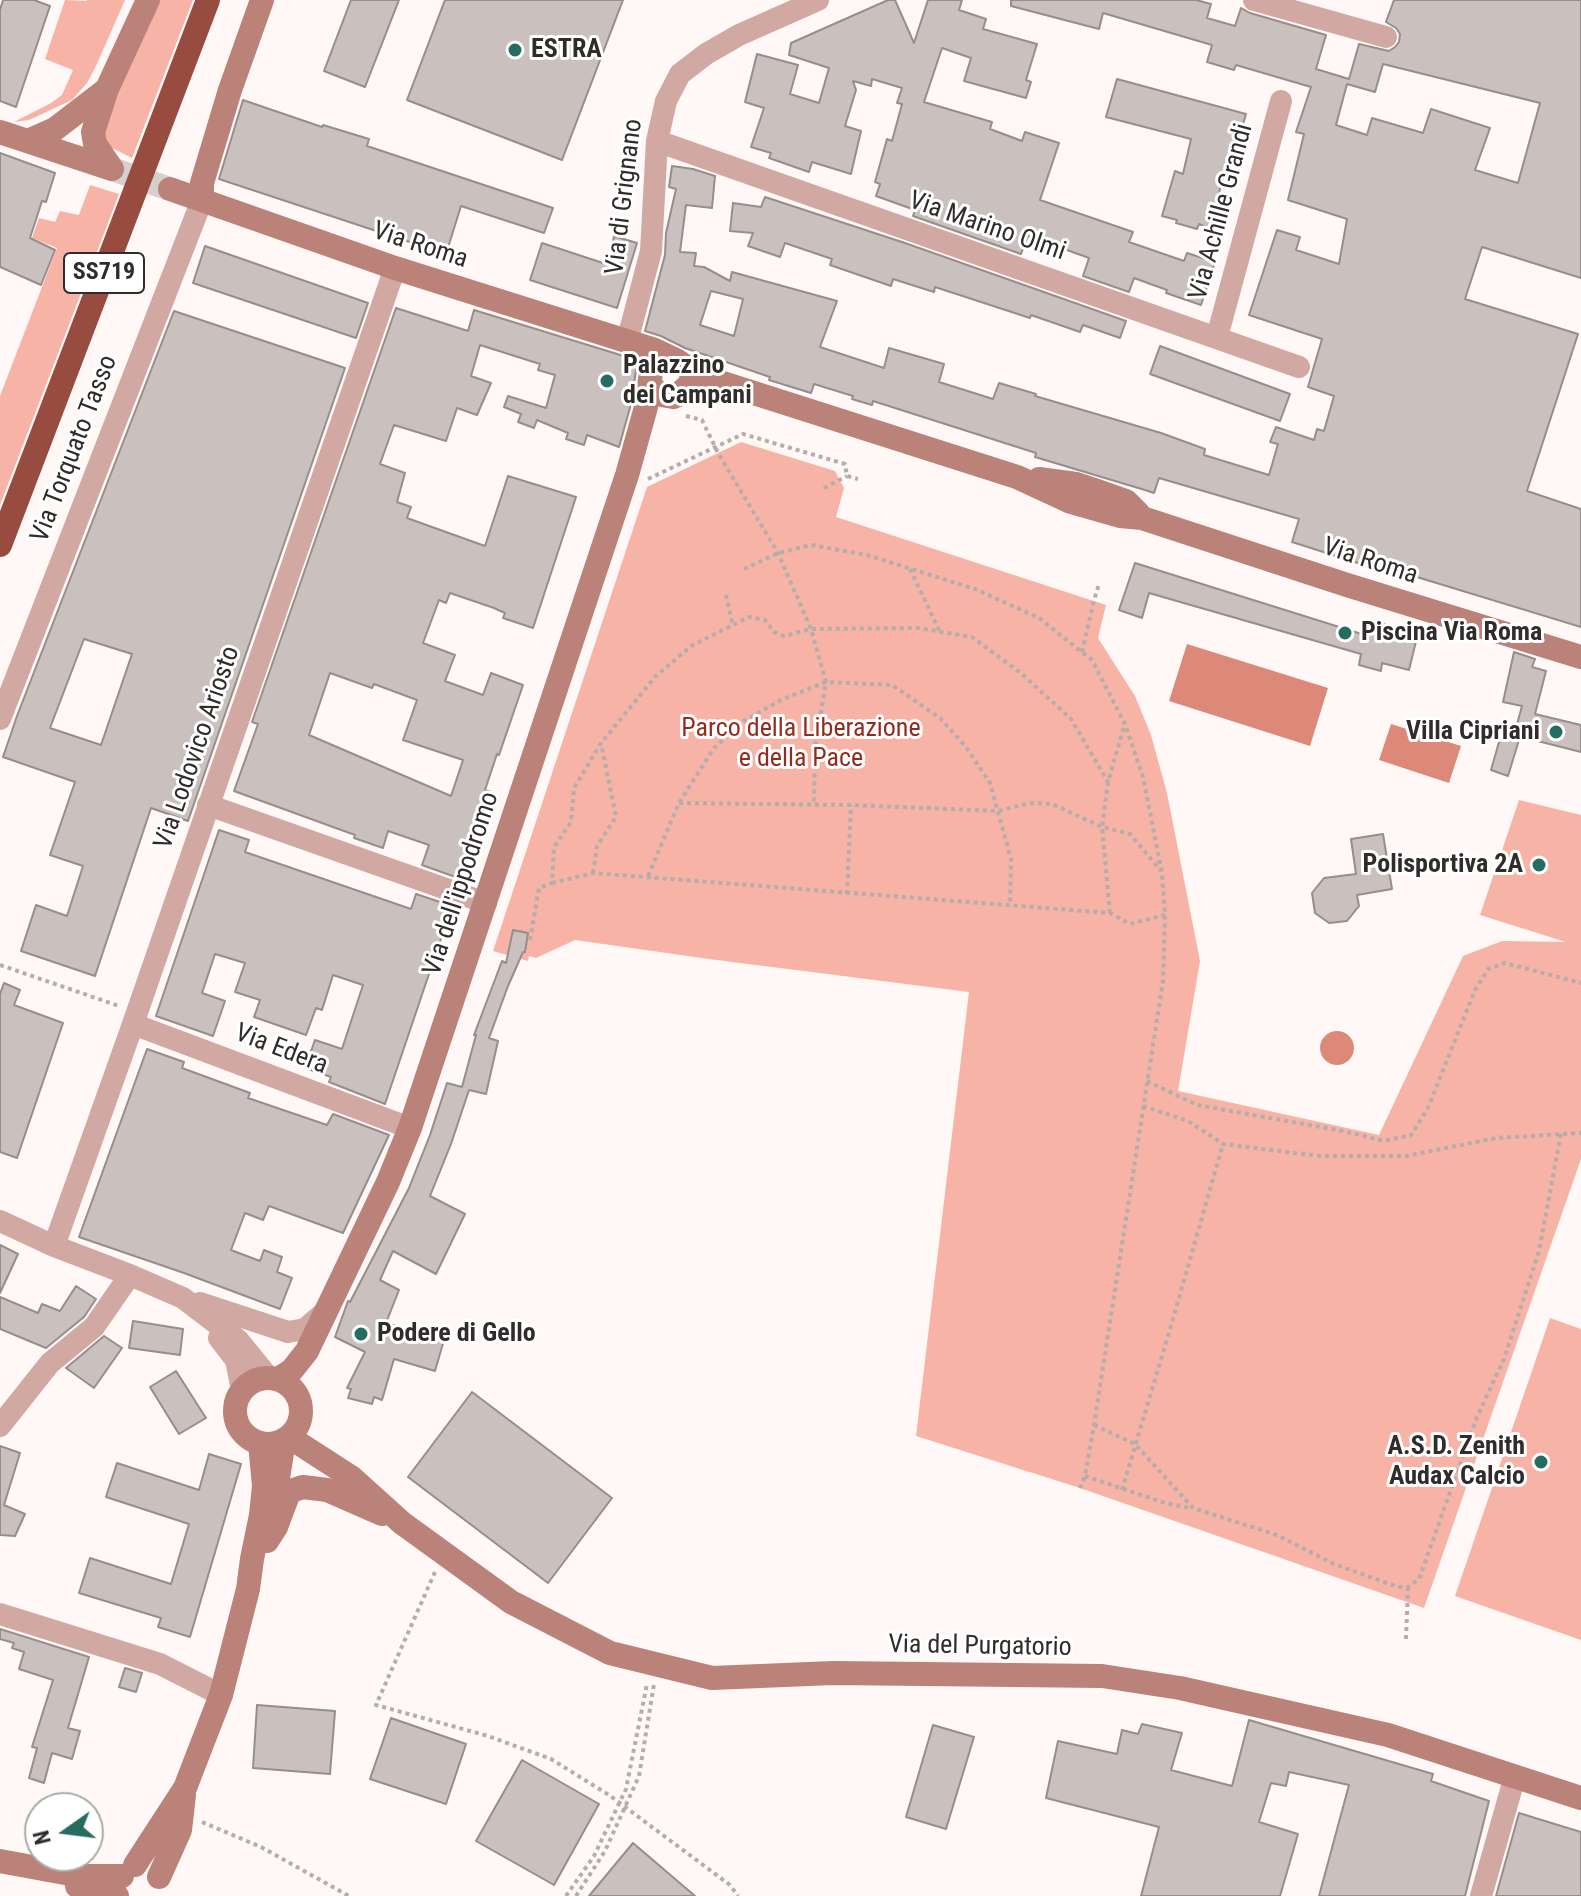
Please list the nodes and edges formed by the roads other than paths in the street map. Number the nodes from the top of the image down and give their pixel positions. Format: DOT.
graph roads {
  1 [pos="148,0"];
  2 [pos="208,0"];
  3 [pos="262,0"];
  4 [pos="818,0"];
  5 [pos="1254,0"];
  6 [pos="1386,37"];
  7 [pos="107,89"];
  8 [pos="1281,101"];
  9 [pos="0,132"];
  10 [pos="28,141"];
  11 [pos="657,141"];
  12 [pos="170,189"];
  13 [pos="202,200"];
  14 [pos="395,268"];
  15 [pos="1217,337"];
  16 [pos="627,342"];
  17 [pos="1299,367"];
  18 [pos="667,368"];
  19 [pos="0,545"];
  20 [pos="1581,657"];
  21 [pos="0,719"];
  22 [pos="208,805"];
  23 [pos="486,903"];
  24 [pos="129,1016"];
  25 [pos="410,1128"];
  26 [pos="0,1221"];
  27 [pos="54,1246"];
  28 [pos="130,1275"];
  29 [pos="183,1298"];
  30 [pos="325,1312"];
  31 [pos="274,1378"];
  32 [pos="242,1390"];
  33 [pos="0,1426"];
  34 [pos="283,1434"];
  35 [pos="402,1523"];
  36 [pos="267,1541"];
  37 [pos="248,1589"];
  38 [pos="0,1614"];
  39 [pos="221,1695"];
  40 [pos="1515,1776"];
  41 [pos="185,1788"];
  42 [pos="1581,1798"];
  43 [pos="0,1861"];
  44 [pos="0,1872"];
  45 [pos="124,1883"];
  46 [pos="158,1887"];
  47 [pos="1481,1896"];
  1 -- 7 [label="street"];
  2 -- 19 [label="highway, SS719"];
  3 -- 13 [label="street"];
  4 -- 11 [label="street, Via di Grignano"];
  5 -- 6 [label="street"];
  7 -- 10 [label="street"];
  7 -- 10 [label="street"];
  8 -- 15 [label="street, Via Achille Grandi"];
  9 -- 10 [label="street"];
  11 -- 15 [label="street, Via Marino Olmi"];
  11 -- 16 [label="street, Via di Grignano"];
  12 -- 13 [label="street, Via Roma"];
  13 -- 14 [label="street, Via Roma"];
  13 -- 21 [label="street, Via Torquato Tasso"];
  14 -- 16 [label="street, Via Roma"];
  14 -- 22 [label="street, Via Lodovico Ariosto"];
  15 -- 17 [label="street, Via Marino Olmi"];
  16 -- 18 [label="street, Via Roma"];
  18 -- 20 [label="street, Via Roma"];
  18 -- 23 [label="street, Via dell'ippodromo"];
  22 -- 23 [label="street"];
  22 -- 24 [label="street, Via Lodovico Ariosto"];
  23 -- 25 [label="street, Via dell'ippodromo"];
  24 -- 25 [label="street, Via Edera"];
  24 -- 27 [label="street, Via Lodovico Ariosto"];
  25 -- 30 [label="street, Via dell'ippodromo"];
  26 -- 27 [label="street"];
  27 -- 28 [label="street"];
  28 -- 29 [label="street"];
  28 -- 33 [label="street"];
  29 -- 30 [label="street"];
  29 -- 31 [label="street"];
  29 -- 32 [label="street"];
  30 -- 31 [label="street, Via dell'ippodromo"];
  31 -- 32 [label="street"];
  31 -- 34 [label="street"];
  32 -- 34 [label="street"];
  34 -- 35 [label="street"];
  34 -- 36 [label="street"];
  34 -- 37 [label="street"];
  35 -- 36 [label="street"];
  35 -- 40 [label="street, Via del Purgatorio"];
  36 -- 37 [label="street"];
  37 -- 39 [label="street"];
  38 -- 39 [label="street"];
  39 -- 41 [label="street"];
  40 -- 42 [label="street, Via del Purgatorio"];
  40 -- 47 [label="street"];
  41 -- 45 [label="street"];
  41 -- 46 [label="street"];
  43 -- 45 [label="street"];
  44 -- 45 [label="street"];
  45 -- 46 [label="street"];
}
